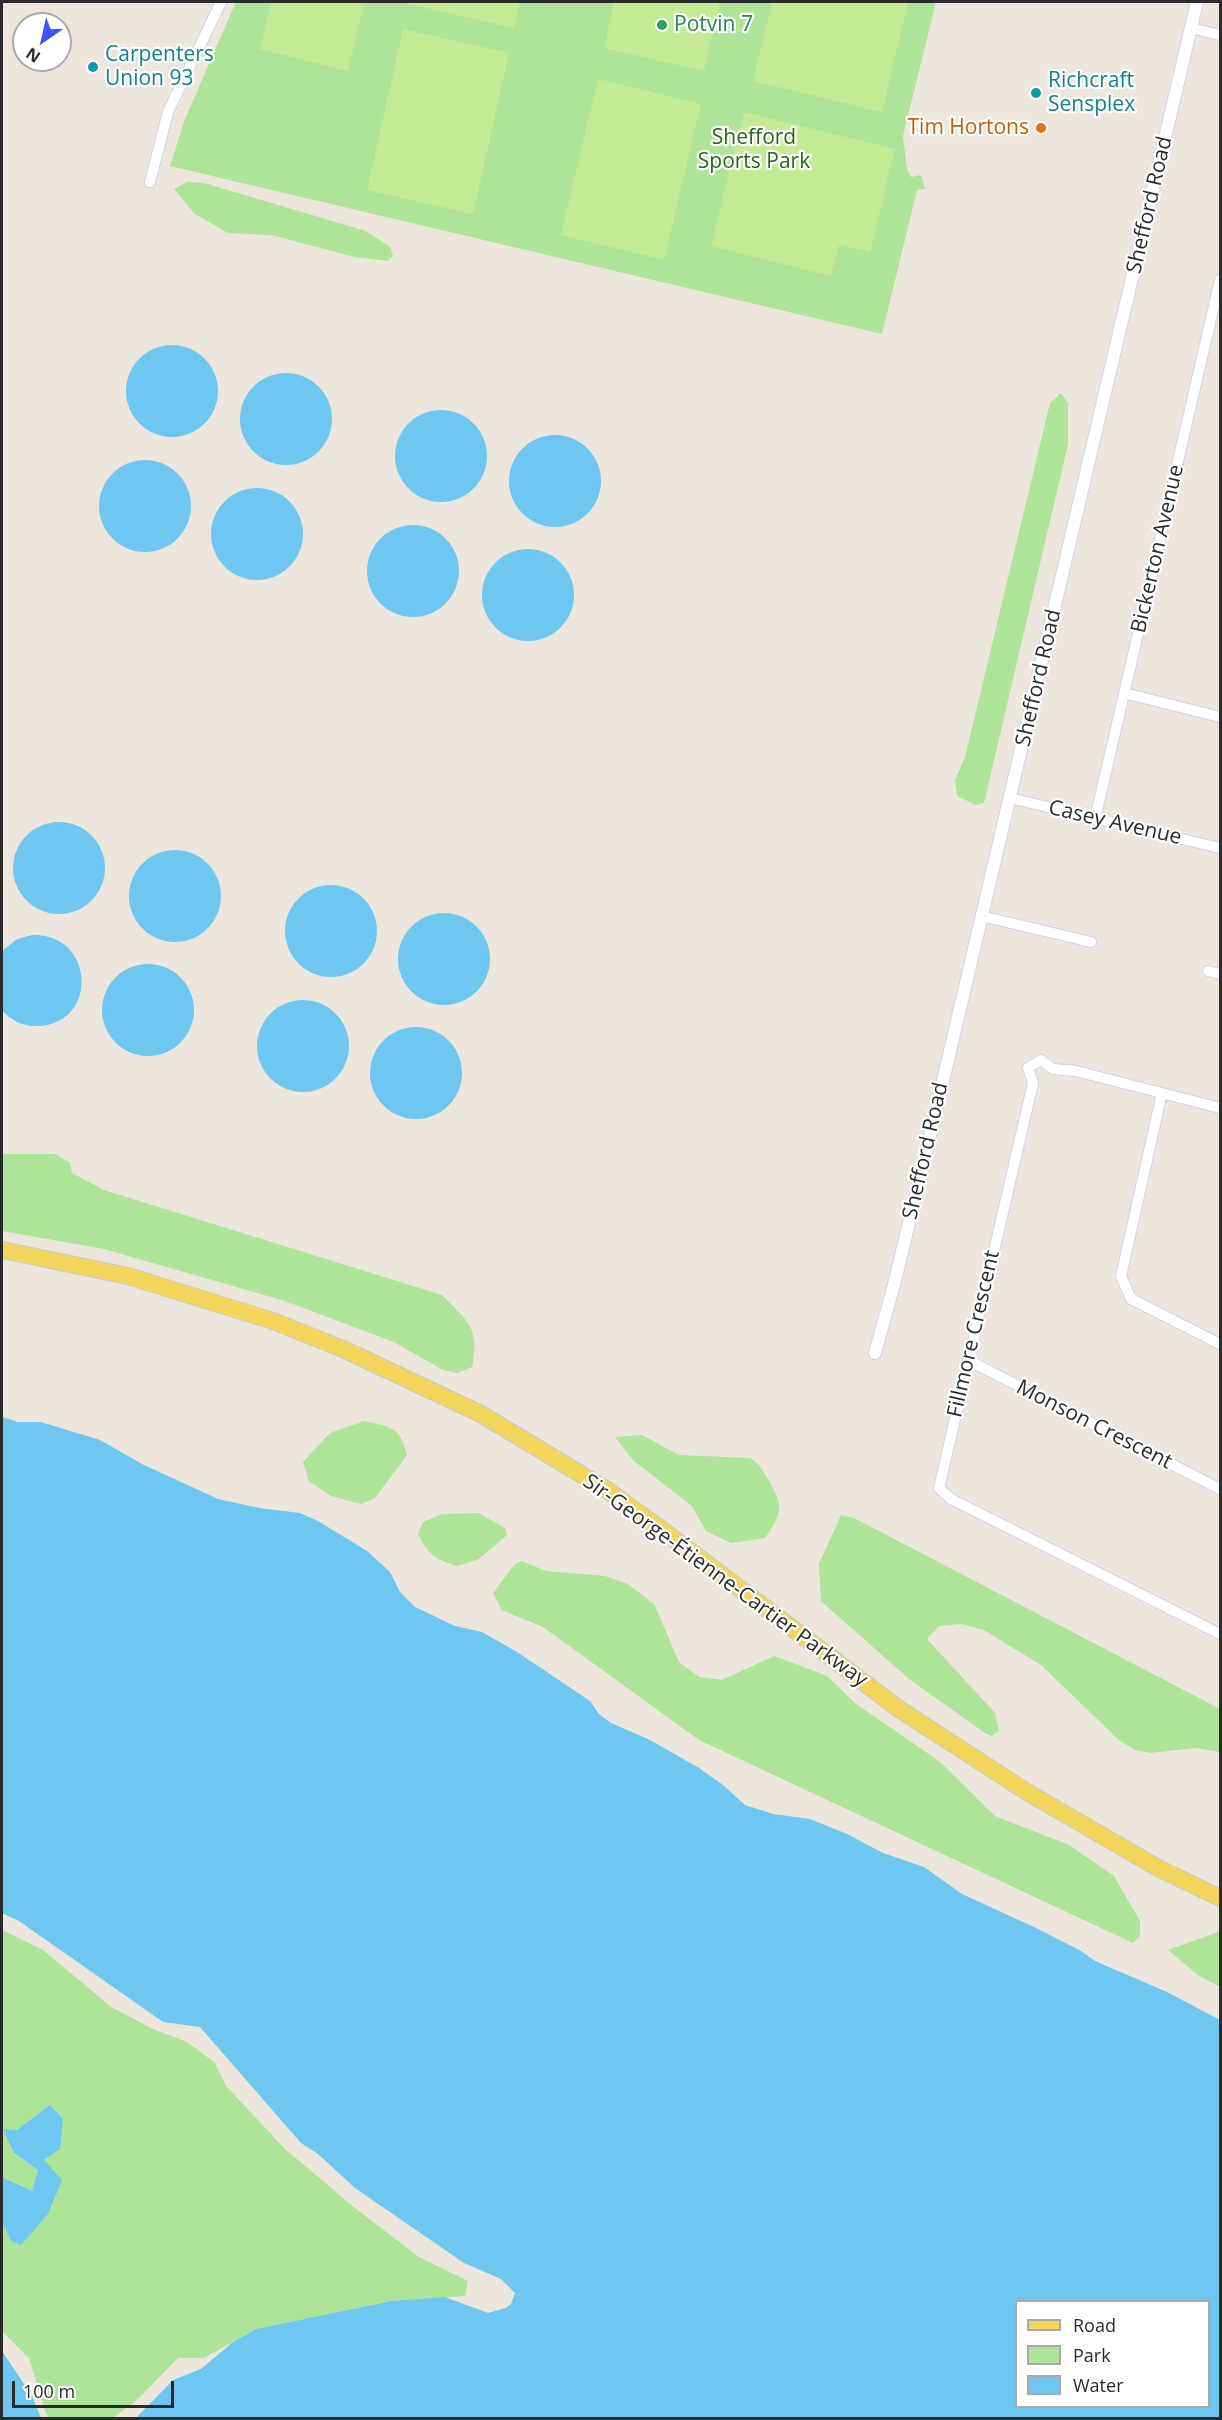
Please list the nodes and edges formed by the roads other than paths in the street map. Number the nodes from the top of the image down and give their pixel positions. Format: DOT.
graph roads {
  1 [pos="221,2"];
  2 [pos="1197,2"];
  3 [pos="1191,28"];
  4 [pos="1221,35"];
  5 [pos="150,182"];
  6 [pos="1221,279"];
  7 [pos="1219,297"];
  8 [pos="1124,693"];
  9 [pos="1221,717"];
  10 [pos="1010,798"];
  11 [pos="1095,819"];
  12 [pos="1221,848"];
  13 [pos="981,916"];
  14 [pos="1090,942"];
  15 [pos="1208,971"];
  16 [pos="1221,974"];
  17 [pos="1162,1093"];
  18 [pos="1221,1108"];
  19 [pos="2,1250"];
  20 [pos="1221,1344"];
  21 [pos="875,1353"];
  22 [pos="968,1360"];
  23 [pos="1221,1489"];
  24 [pos="1221,1634"];
  25 [pos="1221,1898"];
  1 -- 5 [label="street"];
  2 -- 3 [label="street, Shefford Road"];
  3 -- 4 [label="street"];
  3 -- 10 [label="street, Shefford Road"];
  6 -- 7 [label="street, Bickerton Avenue"];
  7 -- 8 [label="street, Bickerton Avenue"];
  8 -- 9 [label="street"];
  8 -- 11 [label="street, Bickerton Avenue"];
  10 -- 11 [label="street, Casey Avenue"];
  10 -- 13 [label="street, Shefford Road"];
  11 -- 12 [label="street, Casey Avenue"];
  13 -- 14 [label="street"];
  13 -- 21 [label="street, Shefford Road"];
  15 -- 16 [label="street"];
  17 -- 18 [label="street, Fillmore Crescent"];
  17 -- 20 [label="street"];
  17 -- 22 [label="street, Fillmore Crescent"];
  19 -- 25 [label="main road, Sir-George-Étienne-Cartier Parkway"];
  22 -- 23 [label="street, Monson Crescent"];
  22 -- 24 [label="street, Fillmore Crescent"];
}
